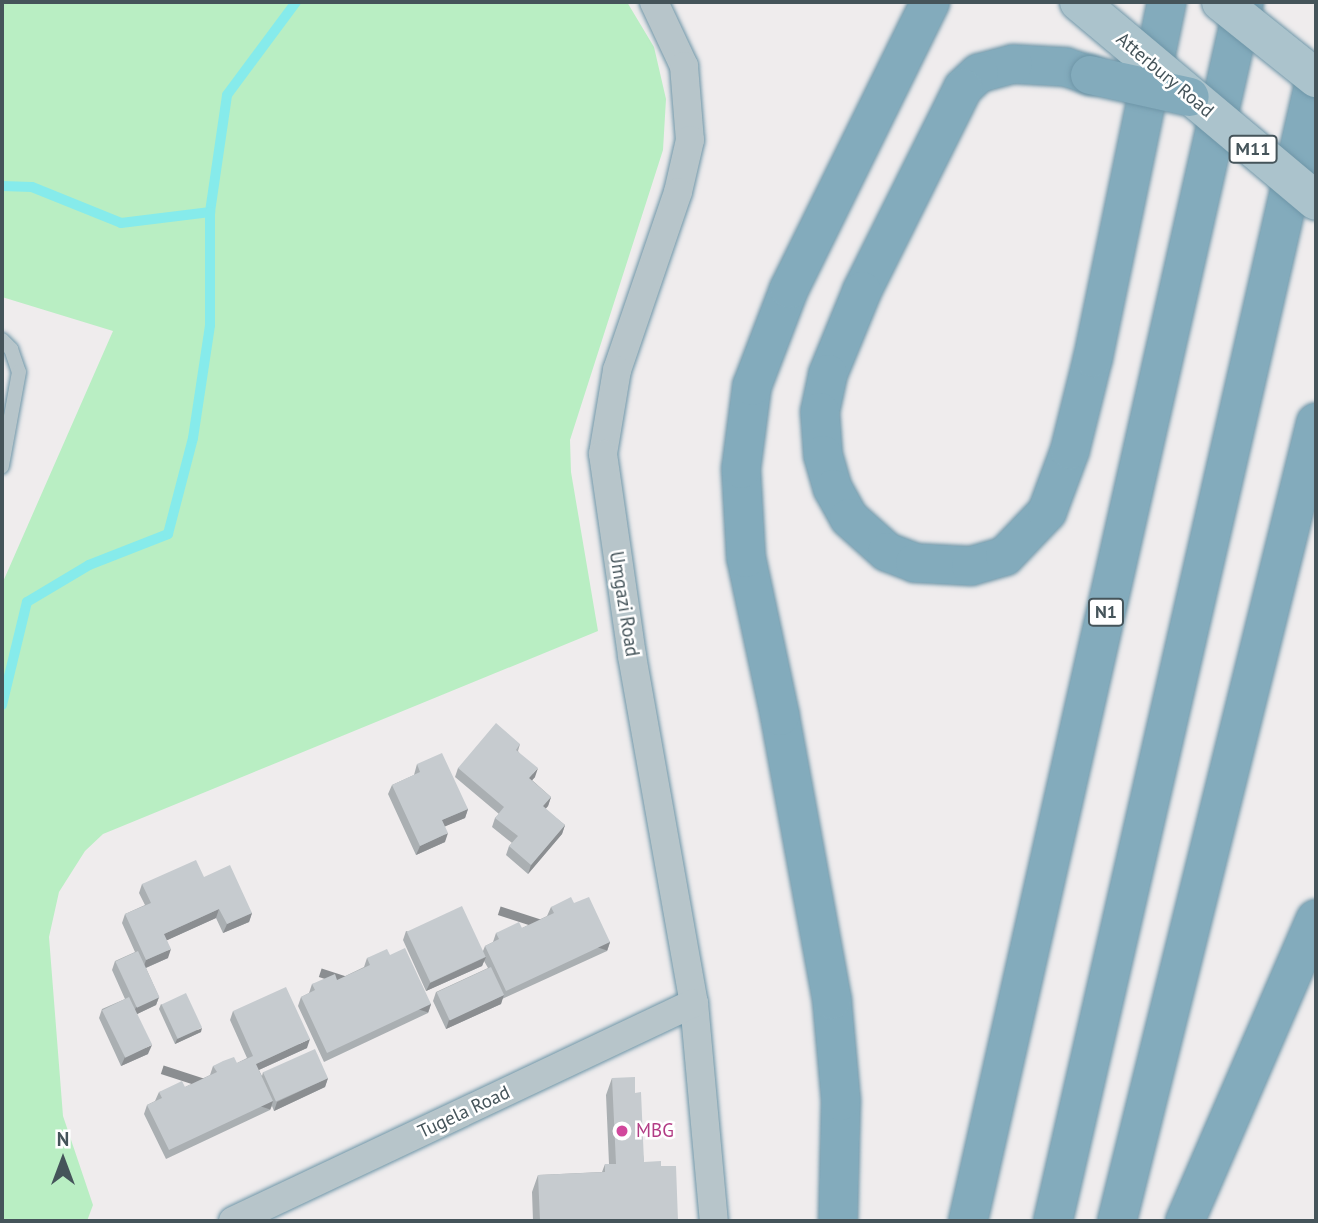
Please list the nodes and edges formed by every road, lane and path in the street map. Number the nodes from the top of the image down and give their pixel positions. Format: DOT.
graph roads {
  1 [pos="654,2"];
  2 [pos="930,2"];
  3 [pos="1079,2"];
  4 [pos="1167,2"];
  5 [pos="1221,2"];
  6 [pos="1244,2"];
  7 [pos="1316,76"];
  8 [pos="1190,97"];
  9 [pos="1316,201"];
  10 [pos="2,340"];
  11 [pos="1316,422"];
  12 [pos="2,467"];
  13 [pos="1316,919"];
  14 [pos="694,1003"];
  15 [pos="233,1221"];
  16 [pos="715,1221"];
  17 [pos="838,1221"];
  18 [pos="968,1221"];
  19 [pos="1053,1221"];
  20 [pos="1117,1221"];
  21 [pos="1185,1221"];
  1 -- 14 [label="street, Umgazi Road"];
  2 -- 17 [label="highway"];
  3 -- 8 [label="main road, Atterbury Road / M11, bridge"];
  4 -- 8 [label="highway, bridge"];
  5 -- 7 [label="main road, bridge"];
  6 -- 18 [label="highway, N1"];
  7 -- 19 [label="highway"];
  8 -- 9 [label="main road, Atterbury Road / M11, bridge"];
  10 -- 12 [label="lane"];
  11 -- 20 [label="highway"];
  13 -- 21 [label="highway"];
  14 -- 15 [label="street, Tugela Road"];
  14 -- 16 [label="street, Umgazi Road"];
}
